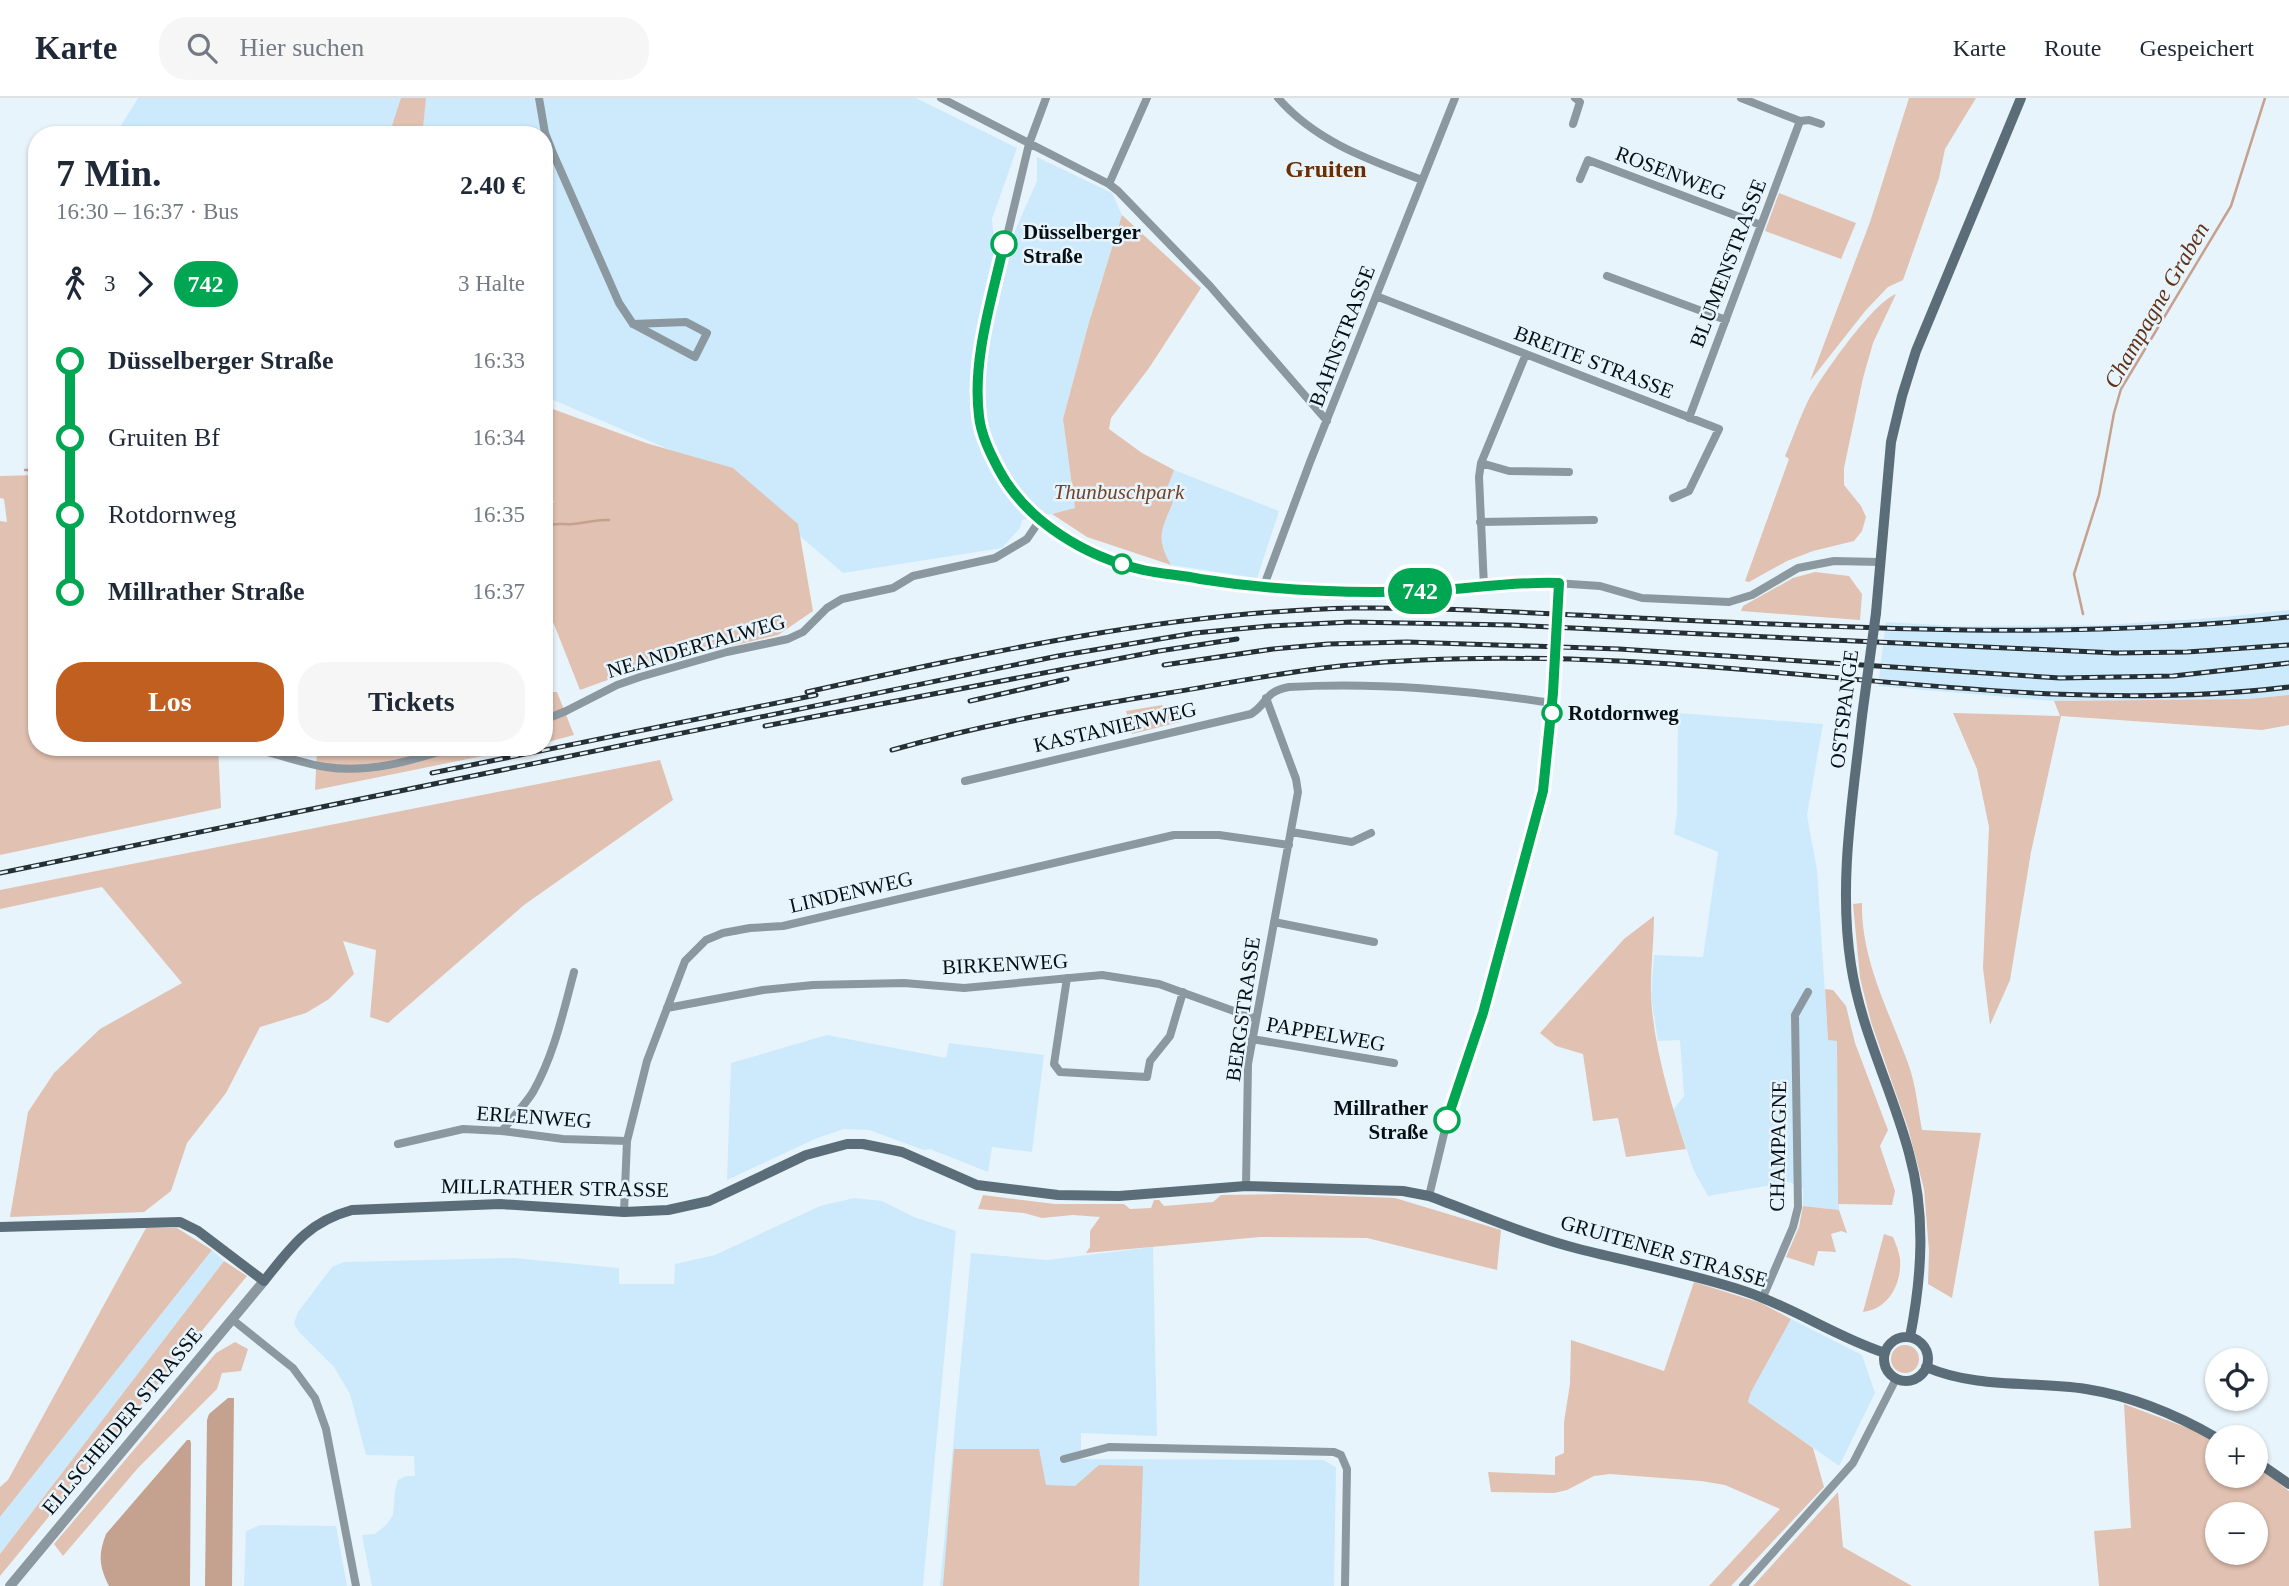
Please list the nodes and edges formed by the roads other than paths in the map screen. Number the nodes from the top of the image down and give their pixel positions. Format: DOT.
graph roads {
  1 [pos="539,98"];
  2 [pos="941,98"];
  3 [pos="1046,98"];
  4 [pos="1147,98"];
  5 [pos="1278,98"];
  6 [pos="1455,98"];
  7 [pos="1575,98"];
  8 [pos="1741,98"];
  9 [pos="2021,98"];
  10 [pos="1800,121"];
  11 [pos="1573,124"];
  12 [pos="1821,124"];
  13 [pos="544,126"];
  14 [pos="1028,144"];
  15 [pos="553,153"];
  16 [pos="1580,179"];
  17 [pos="1422,180"];
  18 [pos="1109,184"];
  19 [pos="1761,225"];
  20 [pos="1607,276"];
  21 [pos="1376,296"];
  22 [pos="1726,320"];
  23 [pos="633,324"];
  24 [pos="1526,354"];
  25 [pos="1689,418"];
  26 [pos="1327,421"];
  27 [pos="1482,463"];
  28 [pos="1569,472"];
  29 [pos="1673,498"];
  30 [pos="1040,520"];
  31 [pos="1594,520"];
  32 [pos="1480,522"];
  33 [pos="1880,562"];
  34 [pos="1559,583"];
  35 [pos="1484,587"];
  36 [pos="1263,588"];
  37 [pos="1266,698"];
  38 [pos="1552,704"];
  39 [pos="553,716"];
  40 [pos="279,756"];
  41 [pos="423,756"];
  42 [pos="965,781"];
  43 [pos="1291,832"];
  44 [pos="1371,833"];
  45 [pos="1289,845"];
  46 [pos="1274,922"];
  47 [pos="1374,942"];
  48 [pos="574,972"];
  49 [pos="1067,978"];
  50 [pos="1183,992"];
  51 [pos="1808,992"];
  52 [pos="667,1008"];
  53 [pos="1256,1019"];
  54 [pos="1252,1039"];
  55 [pos="1394,1063"];
  56 [pos="502,1131"];
  57 [pos="627,1140"];
  58 [pos="398,1144"];
  59 [pos="1246,1186"];
  60 [pos="1429,1196"];
  61 [pos="624,1212"];
  62 [pos="0,1227"];
  63 [pos="264,1281"];
  64 [pos="1762,1297"];
  65 [pos="233,1320"];
  66 [pos="1910,1338"];
  67 [pos="1885,1353"];
  68 [pos="1926,1367"];
  69 [pos="1896,1379"];
  70 [pos="2205,1431"];
  71 [pos="1064,1460"];
  72 [pos="2268,1469"];
  73 [pos="2289,1484"];
  74 [pos="10,1586"];
  75 [pos="356,1586"];
  76 [pos="1345,1586"];
  77 [pos="1743,1586"];
  1 -- 13 [label="street"];
  2 -- 14 [label="street"];
  3 -- 14 [label="street"];
  4 -- 18 [label="street"];
  5 -- 17 [label="street"];
  6 -- 17 [label="street, BAHNSTRASSE"];
  7 -- 11 [label="street"];
  8 -- 10 [label="street"];
  9 -- 33 [label="main road, OSTSPANGE"];
  10 -- 12 [label="street"];
  10 -- 19 [label="street, BLUMENSTRASSE"];
  14 -- 18 [label="street"];
  14 -- 30 [label="street"];
  15 -- 23 [label="street"];
  16 -- 19 [label="street, ROSENWEG"];
  17 -- 21 [label="street, BAHNSTRASSE"];
  18 -- 26 [label="street"];
  19 -- 22 [label="street, BLUMENSTRASSE"];
  20 -- 22 [label="street"];
  21 -- 24 [label="street, BREITE STRASSE"];
  21 -- 26 [label="street, BAHNSTRASSE"];
  22 -- 25 [label="street, BLUMENSTRASSE"];
  23 -- 23 [label="street"];
  24 -- 25 [label="street, BREITE STRASSE"];
  24 -- 27 [label="street"];
  25 -- 29 [label="street, BREITE STRASSE"];
  26 -- 36 [label="street, BAHNSTRASSE"];
  27 -- 28 [label="street"];
  27 -- 32 [label="street"];
  30 -- 36 [label="street"];
  30 -- 39 [label="street, NEANDERTALWEG"];
  31 -- 32 [label="street"];
  32 -- 35 [label="street"];
  33 -- 34 [label="street"];
  33 -- 66 [label="main road, OSTSPANGE, bridge"];
  34 -- 35 [label="street"];
  34 -- 38 [label="street, bridge"];
  35 -- 36 [label="street"];
  37 -- 38 [label="street"];
  37 -- 42 [label="street, KASTANIENWEG"];
  37 -- 43 [label="street, BERGSTRASSE"];
  38 -- 60 [label="street"];
  40 -- 41 [label="street"];
  43 -- 44 [label="street"];
  43 -- 45 [label="street, BERGSTRASSE"];
  45 -- 46 [label="street, BERGSTRASSE"];
  45 -- 52 [label="street, LINDENWEG"];
  46 -- 47 [label="street, BERGSTRASSE"];
  46 -- 53 [label="street, BERGSTRASSE"];
  48 -- 56 [label="street"];
  49 -- 50 [label="street, BIRKENWEG"];
  49 -- 50 [label="street"];
  49 -- 52 [label="street, BIRKENWEG"];
  50 -- 53 [label="street, BIRKENWEG"];
  51 -- 64 [label="street, CHAMPAGNE"];
  52 -- 57 [label="street, LINDENWEG"];
  53 -- 54 [label="street, BERGSTRASSE"];
  54 -- 55 [label="street, PAPPELWEG"];
  54 -- 59 [label="street, BERGSTRASSE"];
  56 -- 57 [label="street, ERLENWEG"];
  56 -- 58 [label="street, ERLENWEG"];
  57 -- 61 [label="street, LINDENWEG"];
  59 -- 60 [label="main road, MILLRATHER STRASSE"];
  59 -- 61 [label="main road, MILLRATHER STRASSE"];
  60 -- 64 [label="main road, GRUITENER STRASSE"];
  61 -- 63 [label="main road, MILLRATHER STRASSE"];
  62 -- 63 [label="main road"];
  63 -- 65 [label="street, ELLSCHEIDER STRASSE"];
  64 -- 67 [label="main road, GRUITENER STRASSE"];
  65 -- 74 [label="street, ELLSCHEIDER STRASSE"];
  65 -- 75 [label="street"];
  66 -- 67 [label="main road"];
  66 -- 68 [label="main road"];
  67 -- 69 [label="main road"];
  68 -- 69 [label="main road"];
  68 -- 70 [label="main road"];
  69 -- 77 [label="street"];
  71 -- 76 [label="street"];
  72 -- 73 [label="main road"];
}
